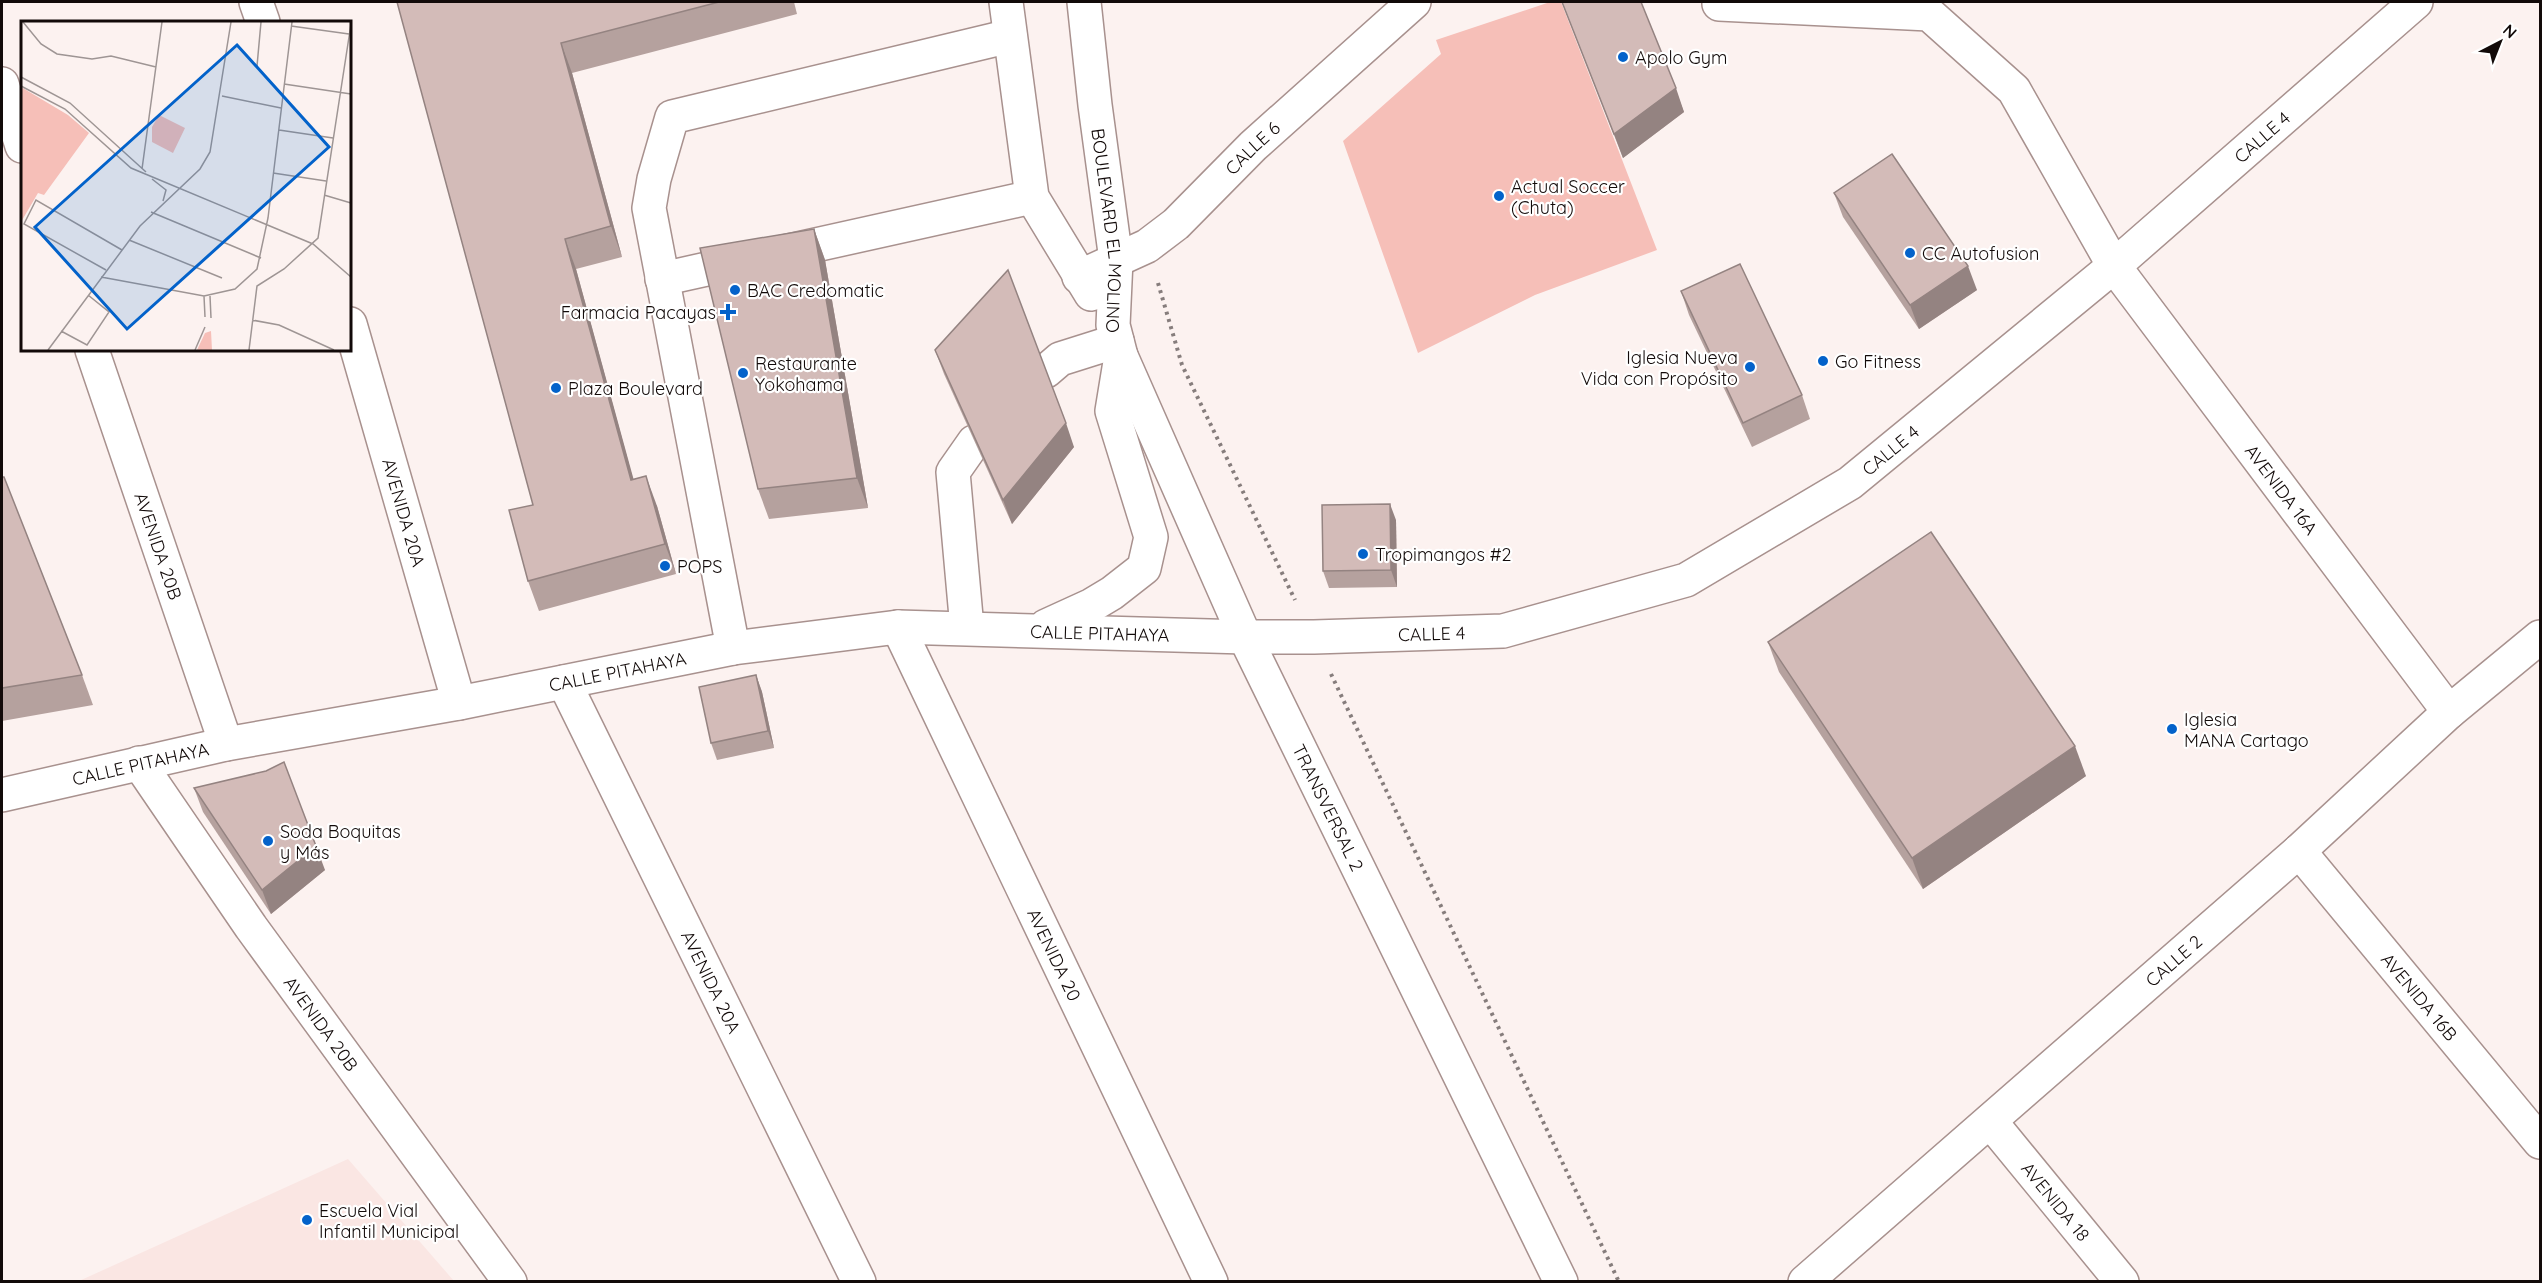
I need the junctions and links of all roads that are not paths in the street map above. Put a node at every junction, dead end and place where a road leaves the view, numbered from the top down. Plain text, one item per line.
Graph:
1 (256, 2) edge
2 (1006, 2) edge
3 (1084, 2) edge
4 (1414, 2) edge
5 (2416, 2) edge
6 (1719, 4) dead end
7 (262, 21) edge
8 (1010, 36) junction
9 (2, 84) edge
10 (21, 143) edge
11 (1032, 197) junction
12 (1116, 260) junction
13 (2114, 266) junction
14 (1079, 277) junction
15 (662, 279) junction
16 (351, 327) edge
17 (1117, 341) junction
18 (92, 351) edge
19 (1046, 371) edge
20 (974, 442) edge
21 (898, 627) junction
22 (967, 628) junction
23 (1039, 629) junction
24 (1245, 637) junction
25 (2541, 637) edge
26 (733, 648) junction
27 (564, 682) junction
28 (459, 703) junction
29 (2449, 712) junction
30 (226, 744) junction
31 (139, 763) junction
32 (2, 795) edge
33 (2299, 851) junction
34 (1990, 1121) junction
35 (2541, 1142) edge
36 (510, 1281) edge
37 (859, 1281) edge
38 (1211, 1281) edge
39 (1561, 1281) edge
40 (1805, 1281) edge
41 (2122, 1281) edge

1 - 7 street
2 - 8 street, BOULEVARD EL MOLINO
3 - 12 street, BOULEVARD EL MOLINO
4 - 12 street, CALLE 6
5 - 13 street, CALLE 4
6 - 13 street, AVENIDA 16A
8 - 11 street, BOULEVARD EL MOLINO
8 - 15 street
9 - 10 street
11 - 14 street, BOULEVARD EL MOLINO
11 - 15 street
12 - 14 street, CALLE 6
12 - 17 street, BOULEVARD EL MOLINO
13 - 24 street, CALLE 4
13 - 29 street, AVENIDA 16A
14 - 17 street, BOULEVARD EL MOLINO
15 - 26 street
16 - 28 street, AVENIDA 20A
17 - 19 street
17 - 23 street
17 - 24 street, TRANSVERSAL 2
18 - 30 street, AVENIDA 20B
20 - 22 street
21 - 22 street, CALLE PITAHAYA
21 - 26 street, CALLE PITAHAYA
21 - 38 street, AVENIDA 20
22 - 23 street, CALLE PITAHAYA
23 - 24 street, CALLE PITAHAYA
24 - 39 street, TRANSVERSAL 2
25 - 29 street, CALLE 2
26 - 27 street, CALLE PITAHAYA
27 - 28 street, CALLE PITAHAYA
27 - 37 street, AVENIDA 20A
28 - 30 street, CALLE PITAHAYA
29 - 33 street, CALLE 2
30 - 31 street, CALLE PITAHAYA
31 - 32 street, CALLE PITAHAYA
31 - 36 street, AVENIDA 20B
33 - 34 street, CALLE 2
33 - 35 street, AVENIDA 16B
34 - 40 street, CALLE 2
34 - 41 street, AVENIDA 18

